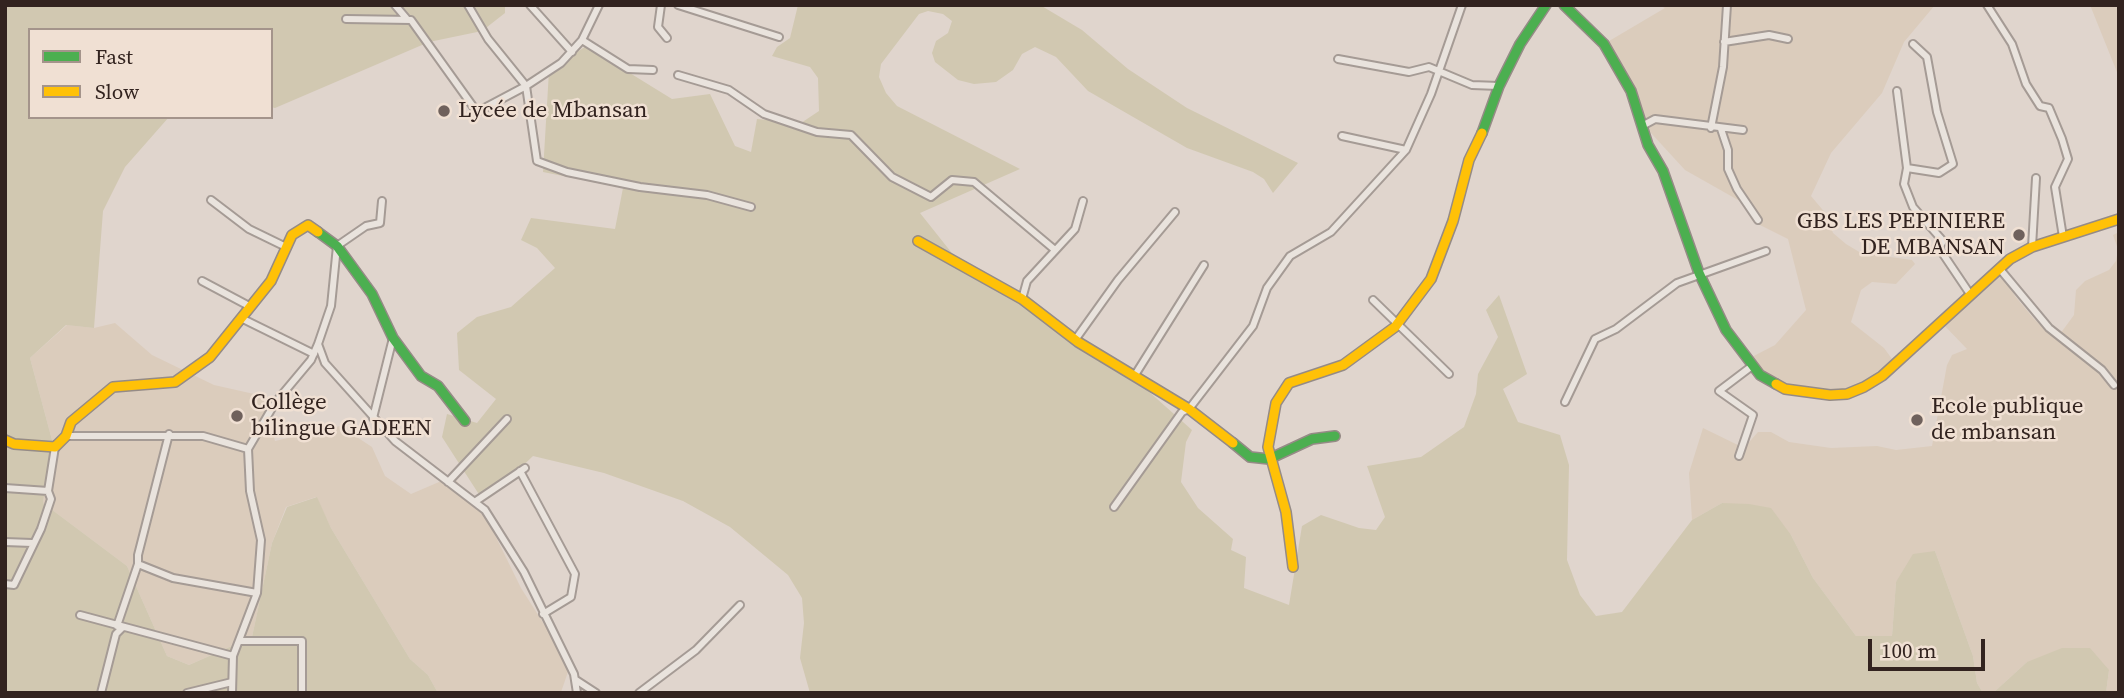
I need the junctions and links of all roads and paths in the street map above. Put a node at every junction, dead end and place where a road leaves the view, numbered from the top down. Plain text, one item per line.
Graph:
1 (395, 5) edge
2 (468, 5) edge
3 (530, 5) edge
4 (599, 5) edge
5 (661, 5) edge
6 (678, 5) edge
7 (1462, 5) edge
8 (1546, 5) edge
9 (1564, 5) edge
10 (1727, 5) edge
11 (1987, 5) edge
12 (406, 18) junction
13 (346, 19) dead end
14 (779, 37) dead end
15 (667, 38) dead end
16 (1788, 39) dead end
17 (582, 40) junction
18 (1724, 42) junction
19 (1913, 44) dead end
20 (572, 52) junction
21 (1338, 59) dead end
22 (653, 70) dead end
23 (1438, 70) junction
24 (678, 75) dead end
25 (526, 86) junction
26 (1499, 86) junction
27 (1897, 91) dead end
28 (1642, 126) junction
29 (1711, 128) junction
30 (1721, 129) junction
31 (1743, 130) dead end
32 (1342, 136) dead end
33 (1406, 150) junction
34 (1907, 168) junction
35 (2036, 178) dead end
36 (211, 200) dead end
37 (382, 201) dead end
38 (1083, 201) dead end
39 (751, 207) dead end
40 (1175, 212) dead end
41 (2119, 219) edge
42 (1758, 220) dead end
43 (2063, 237) junction
44 (918, 241) dead end
45 (337, 246) junction
46 (286, 247) junction
47 (2032, 247) junction
48 (1055, 250) junction
49 (1766, 250) dead end
50 (1204, 265) dead end
51 (1999, 268) junction
52 (1699, 273) junction
53 (202, 281) dead end
54 (1970, 295) junction
55 (1022, 299) junction
56 (1373, 300) dead end
57 (249, 306) junction
58 (241, 318) junction
59 (1399, 322) junction
60 (393, 338) junction
61 (1075, 340) junction
62 (318, 344) junction
63 (313, 354) junction
64 (1752, 366) junction
65 (1135, 374) junction
66 (1449, 374) dead end
67 (2114, 385) dead end
68 (1565, 402) dead end
69 (1189, 409) junction
70 (373, 418) junction
71 (507, 419) dead end
72 (465, 421) dead end
73 (169, 434) junction
74 (65, 436) junction
75 (1335, 436) dead end
76 (5, 440) edge
77 (55, 447) junction
78 (248, 449) junction
79 (1739, 456) dead end
80 (1269, 459) junction
81 (448, 482) junction
82 (5, 488) edge
83 (48, 491) junction
84 (476, 501) junction
85 (1114, 507) dead end
86 (5, 542) edge
87 (32, 543) junction
88 (138, 564) junction
89 (1293, 567) dead end
90 (5, 584) edge
91 (257, 593) junction
92 (740, 605) dead end
93 (543, 614) junction
94 (80, 615) dead end
95 (120, 627) junction
96 (239, 641) junction
97 (233, 656) junction
98 (576, 680) junction
99 (232, 682) junction
100 (101, 693) edge
101 (187, 693) edge
102 (232, 693) edge
103 (302, 693) edge
104 (577, 693) edge
105 (596, 693) edge
106 (639, 693) edge

1 - 12 street
2 - 25 street
3 - 20 street
4 - 17 street
5 - 15 street
6 - 14 street
7 - 23 street
8 - 26 street
9 - 28 street
10 - 18 street
11 - 43 street
12 - 13 street
12 - 25 street
16 - 18 street
17 - 20 street
17 - 22 street
18 - 29 street
19 - 34 street
20 - 25 street
21 - 23 street
23 - 26 street
23 - 33 street
24 - 48 street
25 - 39 street
26 - 59 street
27 - 34 street
28 - 29 street
28 - 52 street
29 - 30 street
30 - 31 street
30 - 42 street
32 - 33 street
33 - 69 street
34 - 54 street
35 - 47 street
36 - 46 street
37 - 45 street
38 - 48 street
40 - 61 street
41 - 43 street
43 - 47 street
44 - 55 street
45 - 46 street
45 - 60 street
45 - 62 street
46 - 57 street
47 - 51 street
48 - 55 street
49 - 52 street
50 - 65 street
51 - 54 street
51 - 67 street
52 - 64 street
52 - 68 street
53 - 57 street
54 - 64 street
55 - 61 street
56 - 59 street
57 - 58 street
58 - 63 street
58 - 74 street
59 - 66 street
59 - 80 street
60 - 70 street
60 - 72 street
61 - 65 street
62 - 63 street
62 - 70 street
63 - 78 street
64 - 79 street
65 - 69 street
69 - 80 street
69 - 85 street
70 - 81 street
71 - 81 street
73 - 74 street
73 - 78 street
73 - 88 street
74 - 77 street
75 - 80 street
76 - 77 street
77 - 83 street
78 - 91 street
80 - 89 street
81 - 84 street
82 - 83 street
83 - 87 street
84 - 93 street
84 - 93 street
86 - 87 street
87 - 90 street
88 - 91 street
88 - 95 street
91 - 96 street
92 - 106 street
93 - 98 street
94 - 95 street
95 - 97 street
95 - 100 street
96 - 97 street
96 - 103 street
97 - 99 street
98 - 104 street
98 - 105 street
99 - 101 street
99 - 102 street

